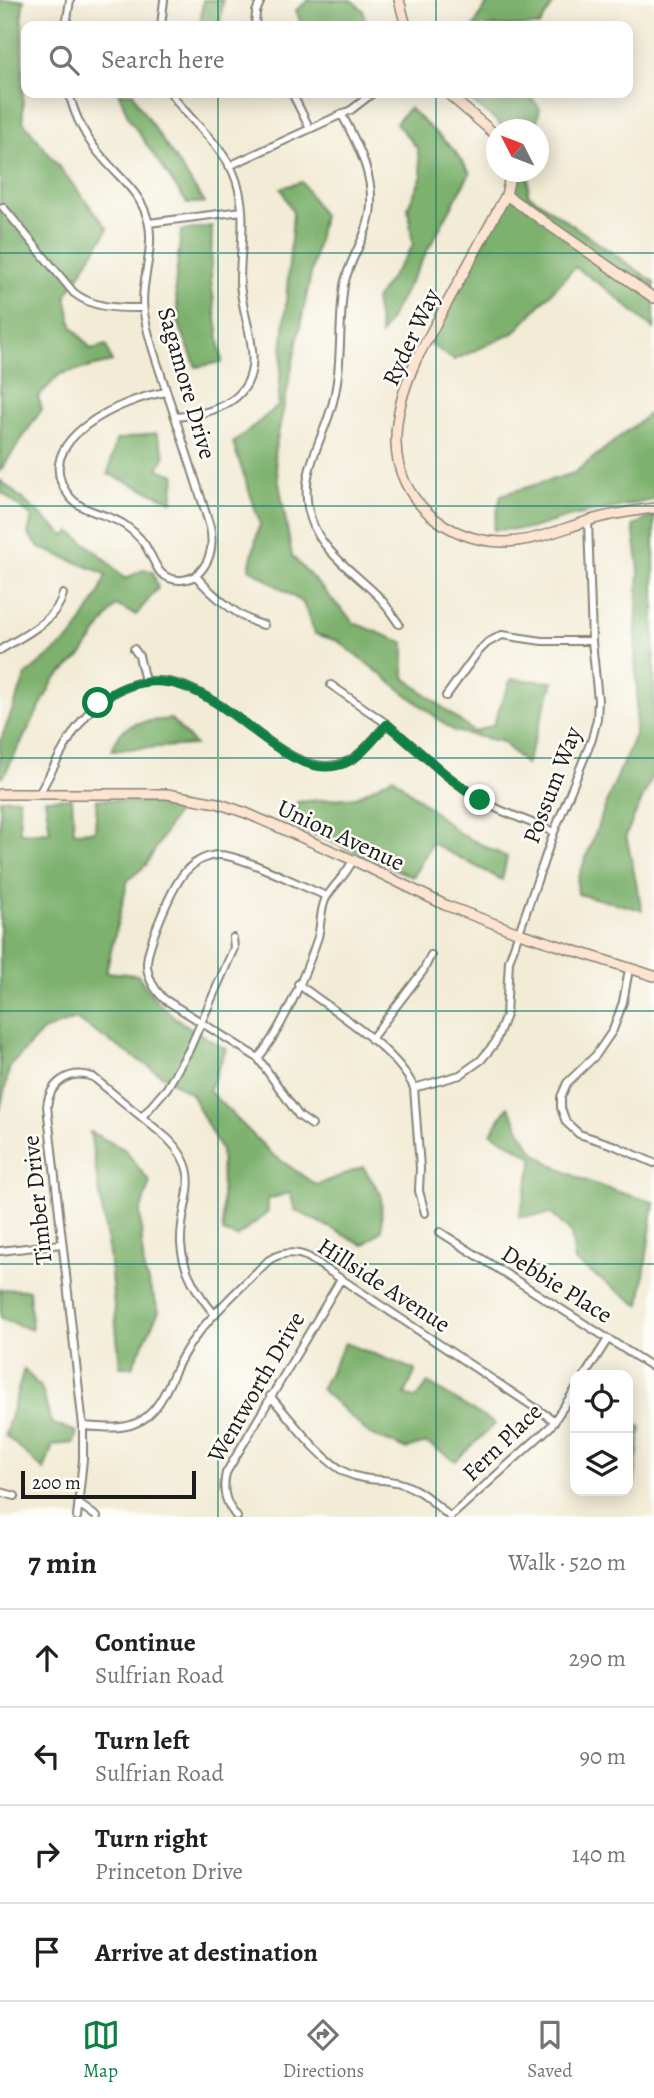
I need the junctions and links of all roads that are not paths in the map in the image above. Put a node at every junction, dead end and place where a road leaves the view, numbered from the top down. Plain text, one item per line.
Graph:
1 (69, 0) edge
2 (164, 0) edge
3 (261, 0) edge
4 (399, 0) edge
5 (67, 21) edge
6 (162, 21) edge
7 (255, 21) edge
8 (405, 21) edge
9 (71, 98) edge
10 (174, 98) edge
11 (294, 98) edge
12 (368, 98) edge
13 (453, 98) edge
14 (342, 115) junction
15 (486, 126) edge
16 (310, 129) junction
17 (229, 166) junction
18 (509, 182) edge
19 (506, 195) junction
20 (3, 207) dead end
21 (242, 211) junction
22 (149, 223) junction
23 (654, 298) edge
24 (143, 307) junction
25 (167, 392) junction
26 (175, 417) junction
27 (654, 508) edge
28 (588, 521) junction
29 (196, 576) junction
30 (62, 594) dead end
31 (399, 624) dead end
32 (264, 625) dead end
33 (592, 640) junction
34 (134, 649) dead end
35 (0, 650) edge
36 (145, 681) junction
37 (331, 685) dead end
38 (446, 696) dead end
39 (387, 724) junction
40 (0, 794) edge
41 (39, 794) junction
42 (554, 832) junction
43 (353, 860) junction
44 (327, 896) junction
45 (519, 933) junction
46 (233, 938) dead end
47 (431, 955) dead end
48 (629, 969) junction
49 (654, 976) edge
50 (298, 984) junction
51 (199, 1022) junction
52 (371, 1039) junction
53 (258, 1058) junction
54 (414, 1088) junction
55 (142, 1117) junction
56 (312, 1125) dead end
57 (654, 1163) edge
58 (425, 1213) dead end
59 (440, 1232) dead end
60 (61, 1244) junction
61 (0, 1251) edge
62 (341, 1279) junction
63 (215, 1315) junction
64 (608, 1339) junction
65 (654, 1368) edge
66 (588, 1370) edge
67 (270, 1396) junction
68 (570, 1398) edge
69 (555, 1421) junction
70 (83, 1426) junction
71 (0, 1492) edge
72 (15, 1496) dead end
73 (79, 1504) junction
74 (77, 1517) edge
75 (97, 1517) edge
76 (237, 1517) edge
77 (450, 1517) edge

1 - 5 street
2 - 6 street
3 - 7 street
4 - 8 street
9 - 22 street, Sagamore Drive
10 - 17 street
11 - 16 street
12 - 14 street
13 - 15 street
14 - 16 street
14 - 31 street
16 - 17 street
17 - 21 street
18 - 19 street, Ryder Way
19 - 23 street
19 - 28 street, Ryder Way
20 - 24 street
21 - 22 street
21 - 26 street
22 - 24 street, Sagamore Drive
24 - 25 street, Sagamore Drive
25 - 26 street, Sagamore Drive
25 - 29 street
26 - 29 street, Sagamore Drive
27 - 28 street, Ryder Way
28 - 33 street, Possum Way
29 - 32 street
30 - 35 street
33 - 38 street
33 - 42 street, Possum Way
34 - 36 street
36 - 39 street
36 - 41 street
37 - 39 street
39 - 42 street
40 - 41 street, Union Avenue
41 - 43 street, Union Avenue
42 - 45 street, Possum Way
43 - 44 street
43 - 45 street, Union Avenue
44 - 50 street
44 - 51 street
45 - 48 street, Union Avenue
45 - 54 street, Possum Way
46 - 51 street
47 - 52 street
48 - 49 street, Union Avenue
48 - 57 street
50 - 52 street
50 - 53 street
51 - 53 street
51 - 55 street
52 - 54 street
53 - 56 street
54 - 58 street
55 - 60 street, Timber Drive
55 - 63 street, Timber Drive
59 - 64 street, Debbie Place
60 - 61 street
60 - 70 street, Timber Drive
62 - 63 street, Hillside Avenue
62 - 67 street, Wentworth Drive
62 - 69 street, Hillside Avenue
63 - 70 street, Hillside Avenue
64 - 65 street, Debbie Place
64 - 66 street
67 - 76 street, Wentworth Drive
67 - 77 street
68 - 69 street, Fern Place
69 - 77 street, Fern Place
70 - 73 street, Timber Drive
71 - 72 street
73 - 74 street, Timber Drive
73 - 75 street

